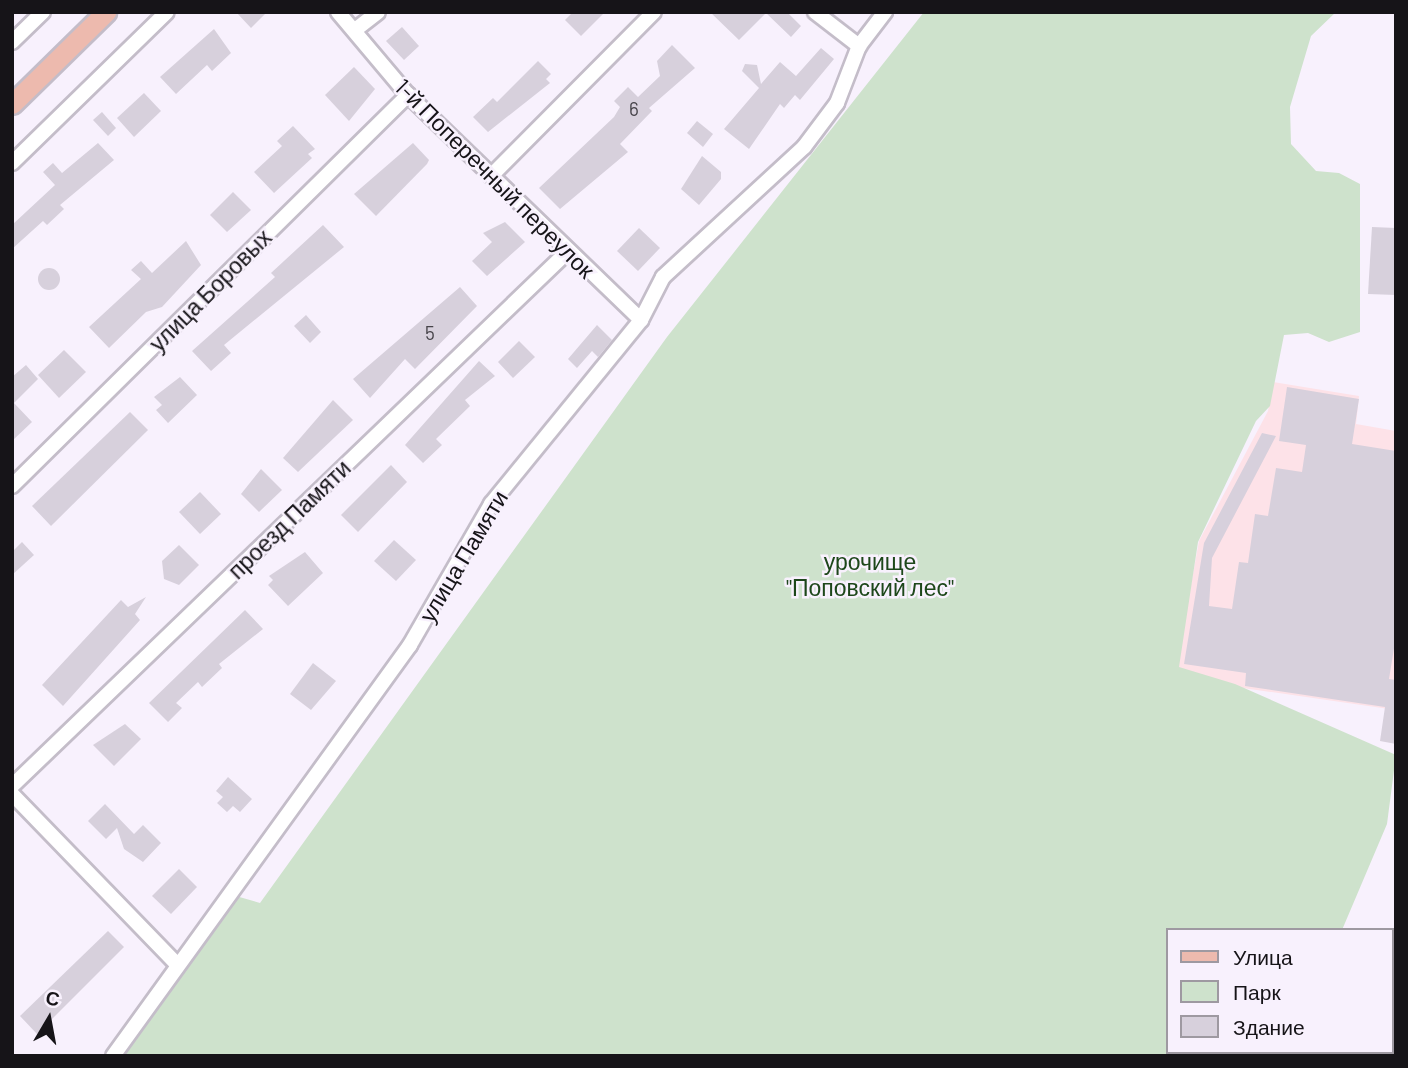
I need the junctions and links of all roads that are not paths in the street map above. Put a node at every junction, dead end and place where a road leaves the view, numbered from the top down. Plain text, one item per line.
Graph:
1 (43, 12) edge
2 (106, 12) edge
3 (167, 12) edge
4 (338, 12) edge
5 (378, 12) edge
6 (654, 12) edge
7 (815, 12) edge
8 (885, 12) edge
9 (355, 30) junction
10 (12, 42) edge
11 (859, 46) junction
12 (408, 95) junction
13 (12, 104) edge
14 (12, 163) edge
15 (491, 176) junction
16 (566, 253) junction
17 (641, 320) junction
18 (12, 486) edge
19 (12, 786) edge
20 (12, 794) edge
21 (176, 963) junction
22 (113, 1056) edge

1 - 10 street
2 - 13 main road
3 - 14 street
4 - 9 street, 1-й Поперечный переулок
5 - 9 street
6 - 15 street
7 - 11 street
8 - 11 street, улица Памяти
9 - 12 street, 1-й Поперечный переулок
11 - 17 street, улица Памяти
12 - 15 street, 1-й Поперечный переулок
12 - 18 street, улица Боровых
15 - 16 street, 1-й Поперечный переулок
16 - 17 street, 1-й Поперечный переулок
16 - 19 street, проезд Памяти
17 - 21 street, улица Памяти
20 - 21 street
21 - 22 street, улица Памяти

